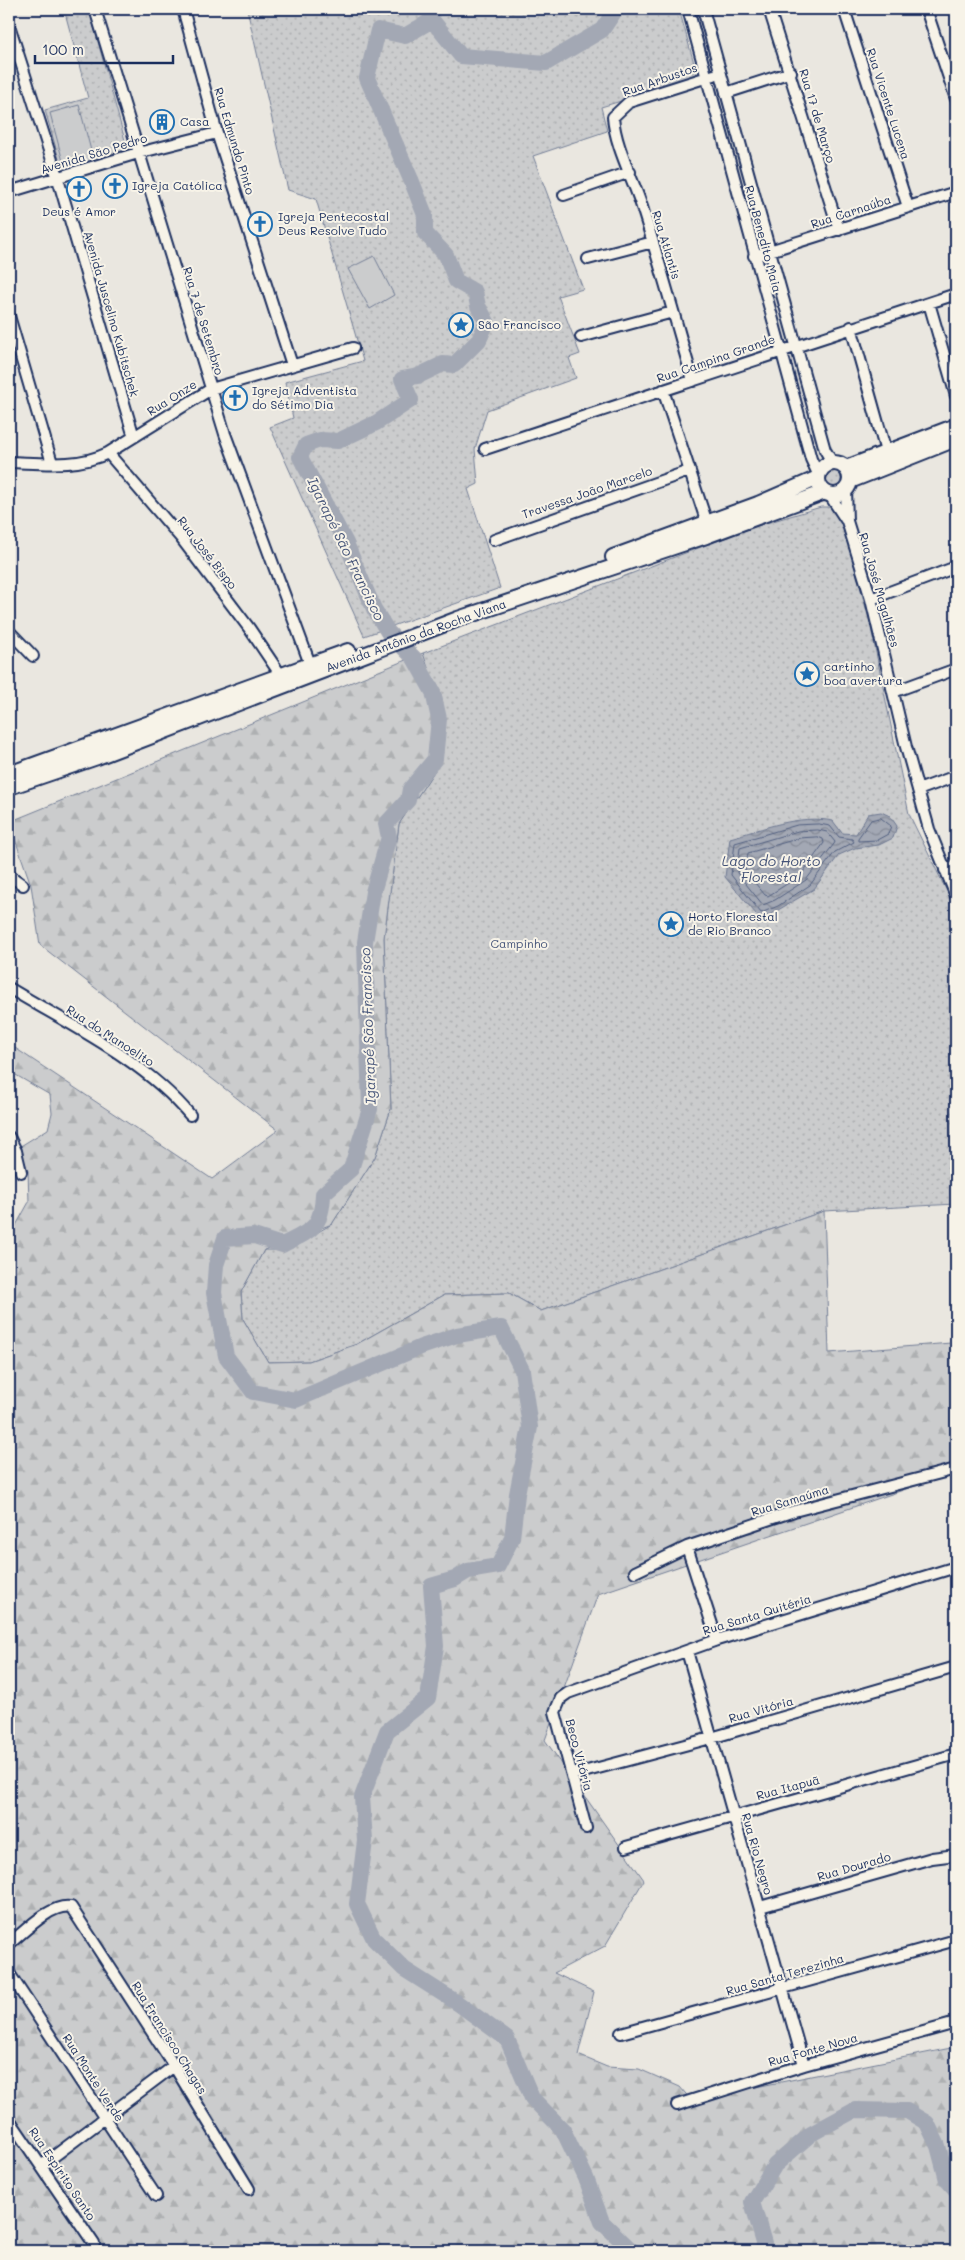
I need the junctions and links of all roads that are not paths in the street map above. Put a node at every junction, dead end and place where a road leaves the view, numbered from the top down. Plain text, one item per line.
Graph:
1 (95, 9) edge
2 (183, 9) edge
3 (688, 9) edge
4 (703, 9) edge
5 (769, 9) edge
6 (844, 9) edge
7 (926, 9) edge
8 (9, 25) edge
9 (791, 72) junction
10 (720, 73) junction
11 (708, 77) junction
12 (954, 82) edge
13 (726, 93) junction
14 (956, 99) edge
15 (613, 117) joint
16 (217, 133) junction
17 (138, 153) junction
18 (630, 172) junction
19 (58, 179) junction
20 (9, 192) edge
21 (956, 192) edge
22 (564, 195) dead end
23 (908, 207) junction
24 (839, 230) junction
25 (653, 242) junction
26 (769, 251) junction
27 (754, 256) junction
28 (588, 259) dead end
29 (956, 294) edge
30 (929, 303) junction
31 (673, 312) junction
32 (9, 316) edge
33 (851, 328) junction
34 (581, 337) dead end
35 (796, 346) junction
36 (353, 348) dead end
37 (780, 351) junction
38 (292, 366) junction
39 (693, 382) junction
40 (211, 389) junction
41 (663, 390) junction
42 (956, 396) edge
43 (956, 426) edge
44 (134, 437) junction
45 (956, 439) edge
46 (484, 449) dead end
47 (886, 452) junction
48 (108, 453) junction
49 (9, 462) edge
50 (832, 462) junction
51 (52, 463) junction
52 (689, 471) junction
53 (818, 476) junction
54 (847, 479) junction
55 (827, 493) junction
56 (847, 521) junction
57 (707, 523) junction
58 (494, 540) dead end
59 (956, 568) edge
60 (871, 599) junction
61 (457, 616) junction
62 (9, 631) edge
63 (387, 641) junction
64 (33, 656) dead end
65 (310, 664) junction
66 (956, 669) edge
67 (280, 674) junction
68 (893, 692) junction
69 (9, 774) edge
70 (956, 776) edge
71 (9, 787) edge
72 (918, 790) junction
73 (956, 866) edge
74 (945, 870) junction
75 (9, 875) edge
76 (23, 886) dead end
77 (956, 896) edge
78 (9, 988) edge
79 (190, 1115) dead end
80 (9, 1137) edge
81 (21, 1172) dead end
82 (956, 1469) edge
83 (687, 1547) junction
84 (956, 1567) edge
85 (635, 1572) dead end
86 (717, 1640) junction
87 (687, 1651) junction
88 (956, 1667) edge
89 (568, 1693) joint
90 (711, 1738) junction
91 (956, 1754) edge
92 (572, 1775) junction
93 (733, 1816) junction
94 (586, 1828) dead end
95 (626, 1847) dead end
96 (956, 1855) edge
97 (760, 1907) junction
98 (956, 1940) edge
99 (9, 1944) edge
100 (9, 1973) edge
101 (782, 1988) junction
102 (956, 2023) edge
103 (620, 2034) dead end
104 (804, 2065) junction
105 (174, 2066) junction
106 (677, 2105) dead end
107 (9, 2119) edge
108 (105, 2119) junction
109 (41, 2166) junction
110 (249, 2189) dead end
111 (156, 2196) dead end
112 (94, 2244) dead end

1 - 17 street, Rua 7 de Setembro
2 - 16 street, Rua Edmundo Pinto
3 - 11 street, Rua Benedito Maia
4 - 10 street, Rua Benedito Maia
5 - 9 street, Rua 17 de Março
6 - 23 street, Rua Vicente Lucena
7 - 12 street
8 - 19 street, Avenida Juscelino Kubitschek
9 - 13 street
9 - 24 street, Rua 17 de Março
10 - 11 street, Rua Arbustos
10 - 13 street, Rua Benedito Maia
11 - 15 street, Rua Arbustos
11 - 27 street, Rua Benedito Maia
12 - 14 street
13 - 26 street, Rua Benedito Maia
15 - 18 street, Rua Atlantis
16 - 17 street, Avenida São Pedro
16 - 38 street, Rua Edmundo Pinto
17 - 19 street, Avenida São Pedro
17 - 40 street, Rua 7 de Setembro
18 - 22 street
18 - 25 street, Rua Atlantis
19 - 20 street, Avenida São Pedro
19 - 44 street, Avenida Juscelino Kubitschek
21 - 23 street, Rua Carnaúba
23 - 24 street, Rua Carnaúba
24 - 26 street, Rua Carnaúba
25 - 28 street
25 - 31 street, Rua Atlantis
26 - 27 street, Rua Carnaúba
26 - 35 street, Rua Benedito Maia
27 - 37 street, Rua Benedito Maia
29 - 30 street, Rua Campina Grande
30 - 33 street, Rua Campina Grande
30 - 42 street
31 - 34 street
31 - 39 street, Rua Atlantis
32 - 51 street
33 - 35 street, Rua Campina Grande
33 - 47 street
35 - 37 street, Rua Campina Grande
35 - 50 street, Rua Benedito Maia
36 - 38 street, Rua Onze
37 - 39 street, Rua Campina Grande
37 - 53 street, Rua Benedito Maia
38 - 40 street, Rua Onze
39 - 41 street, Rua Campina Grande
40 - 44 street, Rua Onze
40 - 65 street, Rua 7 de Setembro
41 - 46 street, Rua Campina Grande
41 - 52 street
43 - 47 main road
44 - 48 street, Rua Onze
45 - 54 main road
47 - 54 main road
48 - 51 street, Rua Onze
48 - 67 street, Rua José Bispo
49 - 51 street, Rua Onze
50 - 53 main road
50 - 54 main road
52 - 57 street
52 - 58 street, Travessa João Marcelo
53 - 55 main road
53 - 57 main road, Avenida Antônio da Rocha Viana
54 - 55 main road
54 - 56 street, Rua José Magalhães
55 - 56 street, Rua José Magalhães
55 - 61 main road, Avenida Antônio da Rocha Viana
56 - 60 street, Rua José Magalhães
57 - 61 main road, Avenida Antônio da Rocha Viana
59 - 60 street
60 - 68 street, Rua José Magalhães
61 - 63 main road, Avenida Antônio da Rocha Viana
62 - 64 street
63 - 65 main road, Avenida Antônio da Rocha Viana
63 - 71 main road, Avenida Antônio da Rocha Viana
65 - 67 main road, Avenida Antônio da Rocha Viana
66 - 68 street
67 - 69 main road, Avenida Antônio da Rocha Viana
68 - 72 street, Rua José Magalhães
70 - 72 street
72 - 74 street, Rua José Magalhães
73 - 74 street
74 - 77 street, Rua José Magalhães
75 - 76 street
78 - 79 street, Rua do Manoelito
80 - 81 street
82 - 83 street, Rua Samaúma
83 - 85 street, Rua Samaúma
83 - 86 street
84 - 86 street, Rua Santa Quitéria
86 - 87 street, Rua Santa Quitéria
87 - 89 street, Rua Santa Quitéria
87 - 90 street, Rua Rio Negro
88 - 90 street, Rua Vitória
89 - 92 street, Beco Vitória
90 - 92 street, Rua Vitória
90 - 93 street, Rua Rio Negro
91 - 93 street, Rua Itapuã
92 - 94 street, Beco Vitória
93 - 95 street, Rua Itapuã
93 - 97 street, Rua Rio Negro
96 - 97 street, Rua Dourado
97 - 101 street, Rua Rio Negro
98 - 101 street, Rua Santa Terezinha
99 - 105 street, Rua Francisco Chagas
100 - 108 street, Rua Monte Verde
101 - 103 street, Rua Santa Terezinha
101 - 104 street, Rua Rio Negro
102 - 104 street, Rua Fonte Nova
104 - 106 street, Rua Fonte Nova
105 - 108 street
105 - 110 street, Rua Francisco Chagas
107 - 109 street, Rua Espírito Santo
108 - 109 street
108 - 111 street, Rua Monte Verde
109 - 112 street, Rua Espírito Santo

